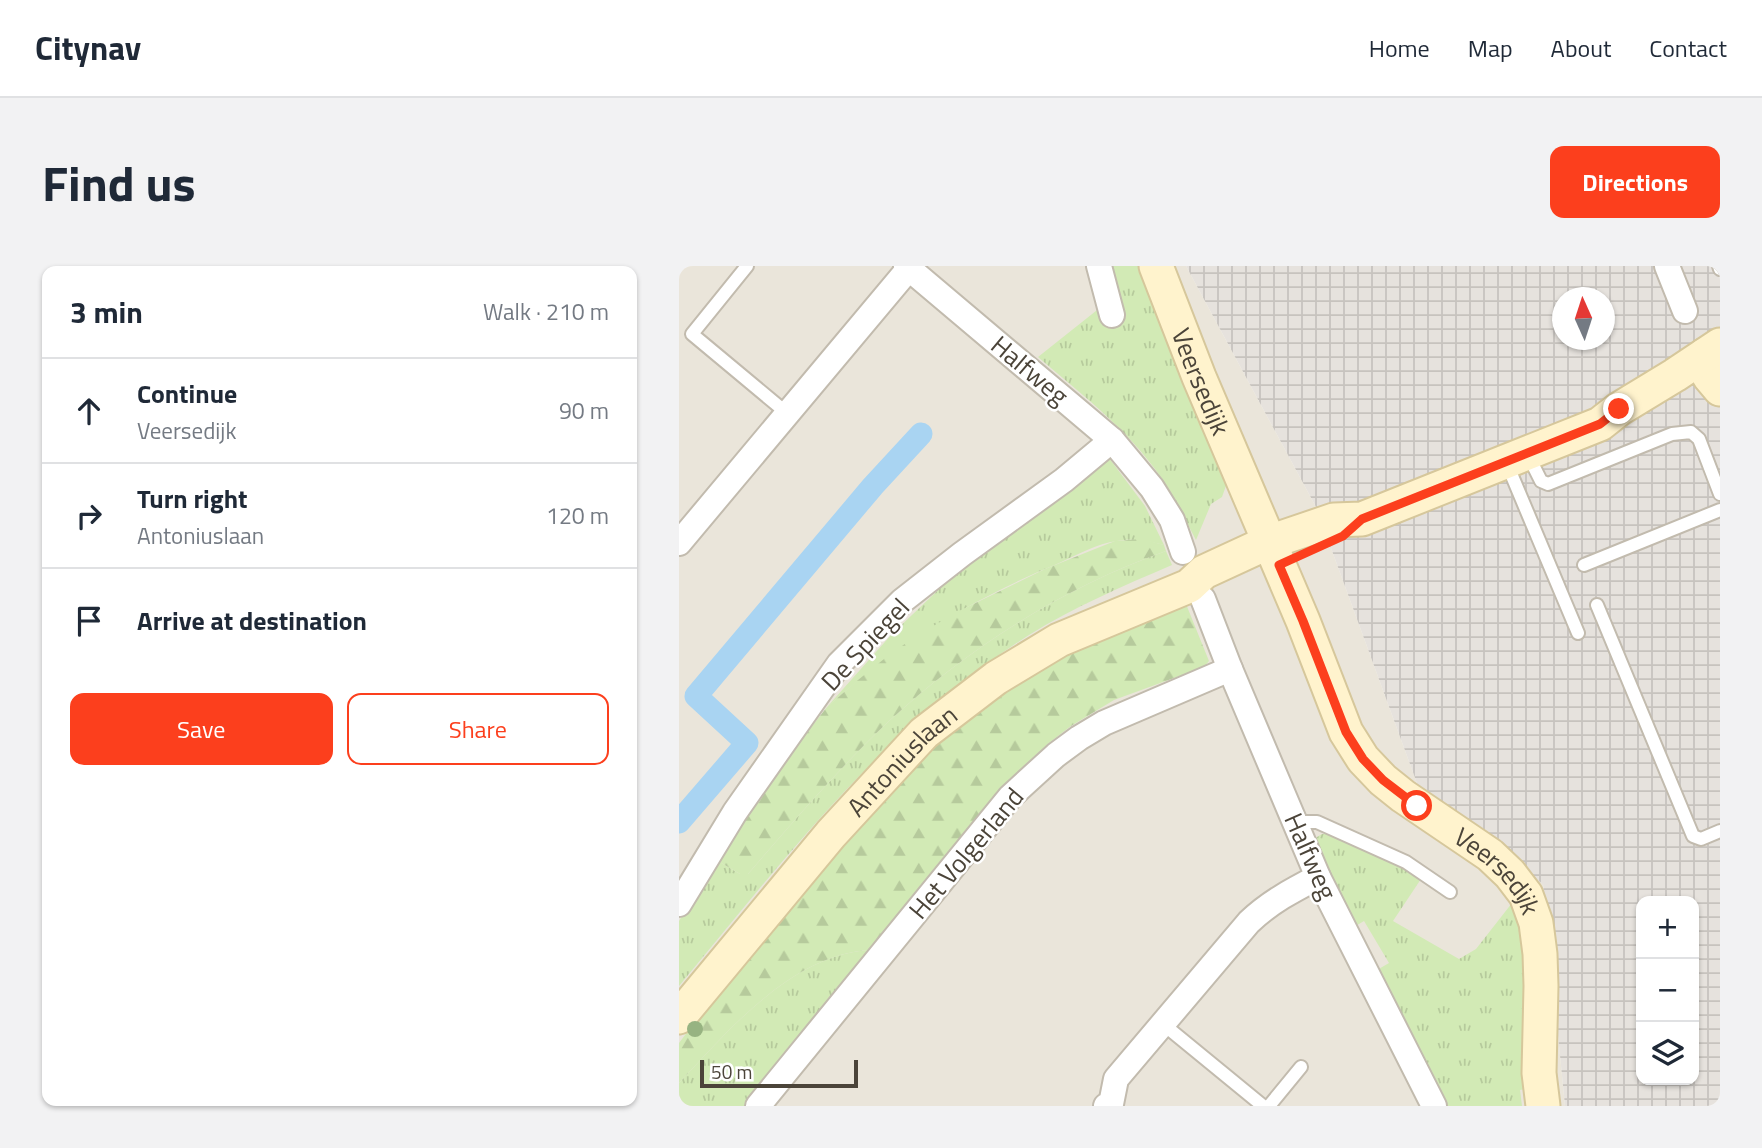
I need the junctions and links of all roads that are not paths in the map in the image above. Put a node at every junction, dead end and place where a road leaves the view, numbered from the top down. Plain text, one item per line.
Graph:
1 (747, 266) edge
2 (1099, 266) edge
3 (1156, 266) edge
4 (1667, 266) edge
5 (909, 267) edge
6 (1685, 311) dead end
7 (1112, 315) dead end
8 (1716, 366) edge
9 (788, 414) junction
10 (1112, 440) junction
11 (1516, 456) junction
12 (1720, 494) edge
13 (1720, 509) edge
14 (679, 542) edge
15 (1183, 552) dead end
16 (1274, 553) junction
17 (1584, 565) dead end
18 (1196, 593) junction
19 (1597, 605) dead end
20 (1578, 633) dead end
21 (1230, 669) junction
22 (1295, 822) junction
23 (1720, 831) edge
24 (1318, 877) junction
25 (1450, 892) dead end
26 (679, 904) edge
27 (679, 1017) edge
28 (1163, 1024) junction
29 (1301, 1067) dead end
30 (1110, 1105) edge
31 (758, 1106) edge
32 (1263, 1106) edge
33 (1269, 1106) edge
34 (1434, 1106) edge
35 (1543, 1106) edge

1 - 9 lane
2 - 7 street
3 - 16 main road, Veersedijk
4 - 6 street
5 - 9 street
5 - 10 street, Halfweg
8 - 11 main road, Antoniuslaan
9 - 14 street
10 - 15 street, Halfweg
10 - 26 street, De Spiegel
11 - 12 lane
11 - 16 main road, Antoniuslaan
11 - 20 lane
13 - 17 lane
16 - 18 main road, Antoniuslaan
16 - 35 main road, Veersedijk
18 - 21 street, Halfweg
18 - 27 main road, Antoniuslaan
19 - 23 lane
21 - 22 street, Halfweg
21 - 31 street, Het Volgerland
22 - 24 street, Halfweg
22 - 25 lane
24 - 28 street
24 - 34 street, Halfweg
28 - 30 street
28 - 32 lane
29 - 33 lane

